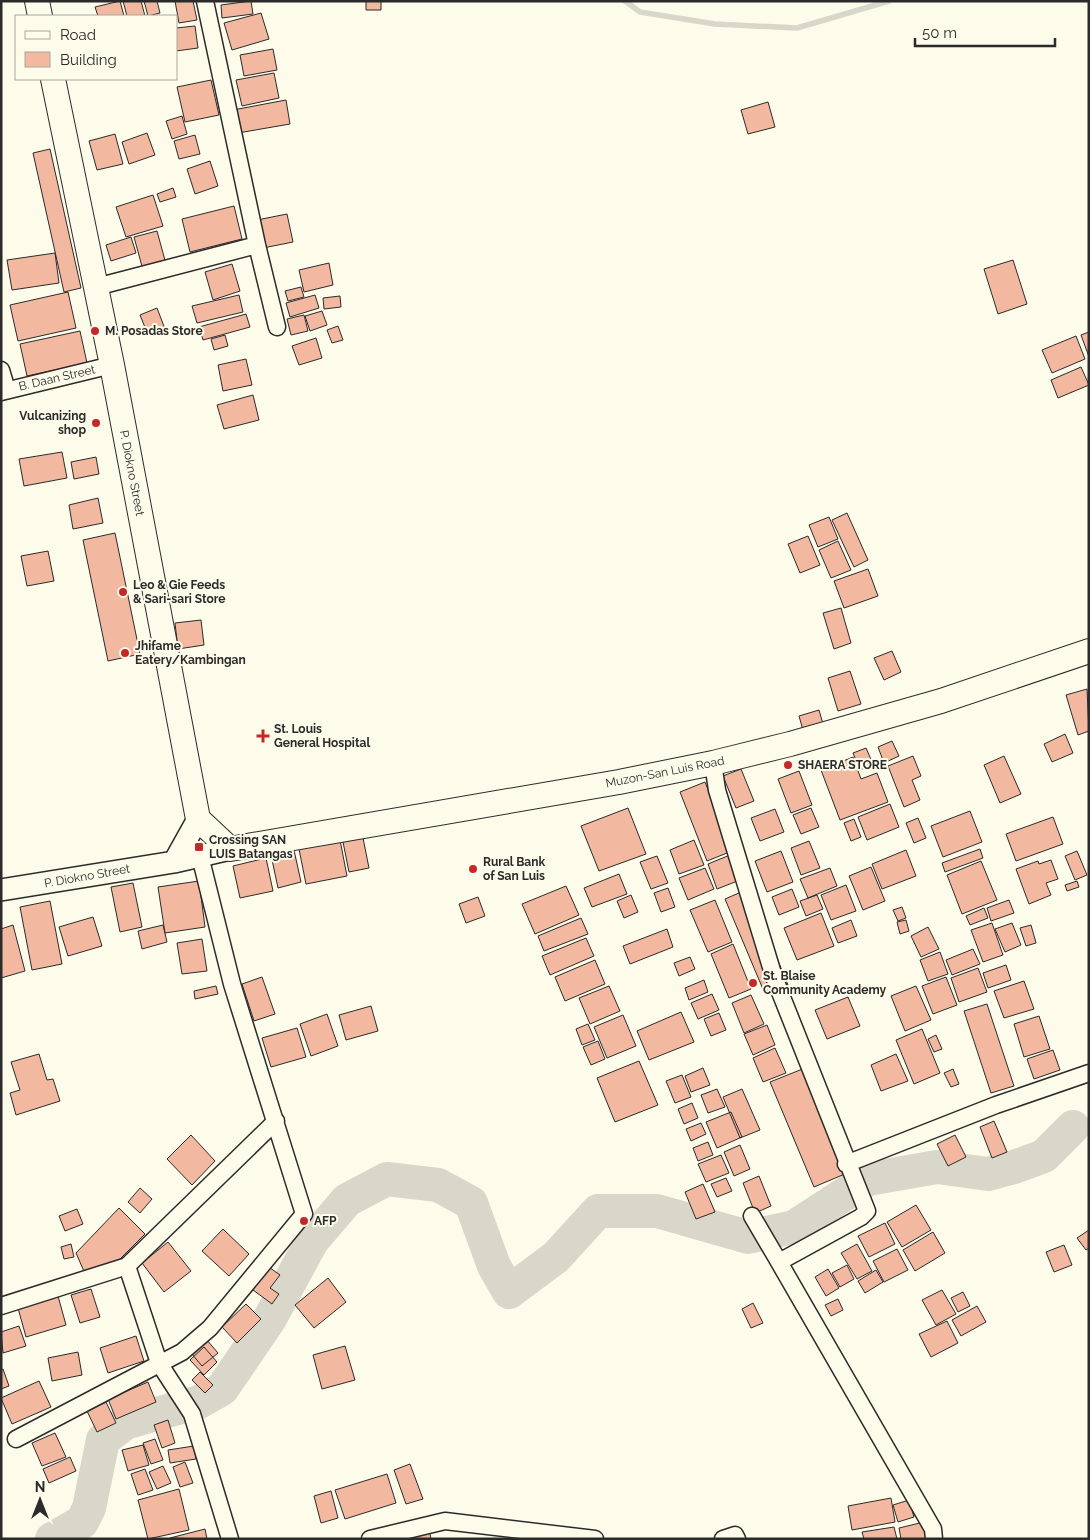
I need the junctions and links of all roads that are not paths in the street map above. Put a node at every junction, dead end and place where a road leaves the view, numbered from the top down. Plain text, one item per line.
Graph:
1 (37, 1) edge
2 (206, 1) edge
3 (40, 15) edge
4 (53, 80) edge
5 (257, 245) junction
6 (96, 287) junction
7 (277, 327) dead end
8 (112, 365) junction
9 (1, 370) edge
10 (4, 391) edge
11 (1089, 651) edge
12 (713, 763) junction
13 (198, 819) junction
14 (230, 849) junction
15 (200, 856) junction
16 (174, 862) junction
17 (1, 890) edge
18 (1089, 1073) edge
19 (276, 1121) junction
20 (850, 1171) junction
21 (752, 1216) dead end
22 (779, 1262) junction
23 (127, 1266) junction
24 (1, 1306) edge
25 (159, 1363) junction
26 (16, 1439) dead end
27 (230, 1539) edge
28 (370, 1539) edge
29 (595, 1539) edge
30 (723, 1539) edge
31 (737, 1539) edge
32 (934, 1539) edge

1 - 3 main road
2 - 5 street
4 - 6 main road, P. Diokno Street
5 - 6 street
5 - 7 street
6 - 8 main road, P. Diokno Street
8 - 10 street, B. Daan Street
8 - 13 main road, P. Diokno Street
9 - 10 street
11 - 12 main road, Muzon-San Luis Road
12 - 14 main road, Muzon-San Luis Road
12 - 20 street
13 - 14 main road
13 - 16 street
14 - 15 street, P. Diokno Street
15 - 16 street, P. Diokno Street
15 - 19 street
16 - 17 street, P. Diokno Street
18 - 20 street
19 - 23 street
19 - 25 street
20 - 22 street
21 - 22 street
22 - 32 street
23 - 24 street
23 - 25 street
25 - 26 street
25 - 27 street
28 - 29 street
30 - 31 street

